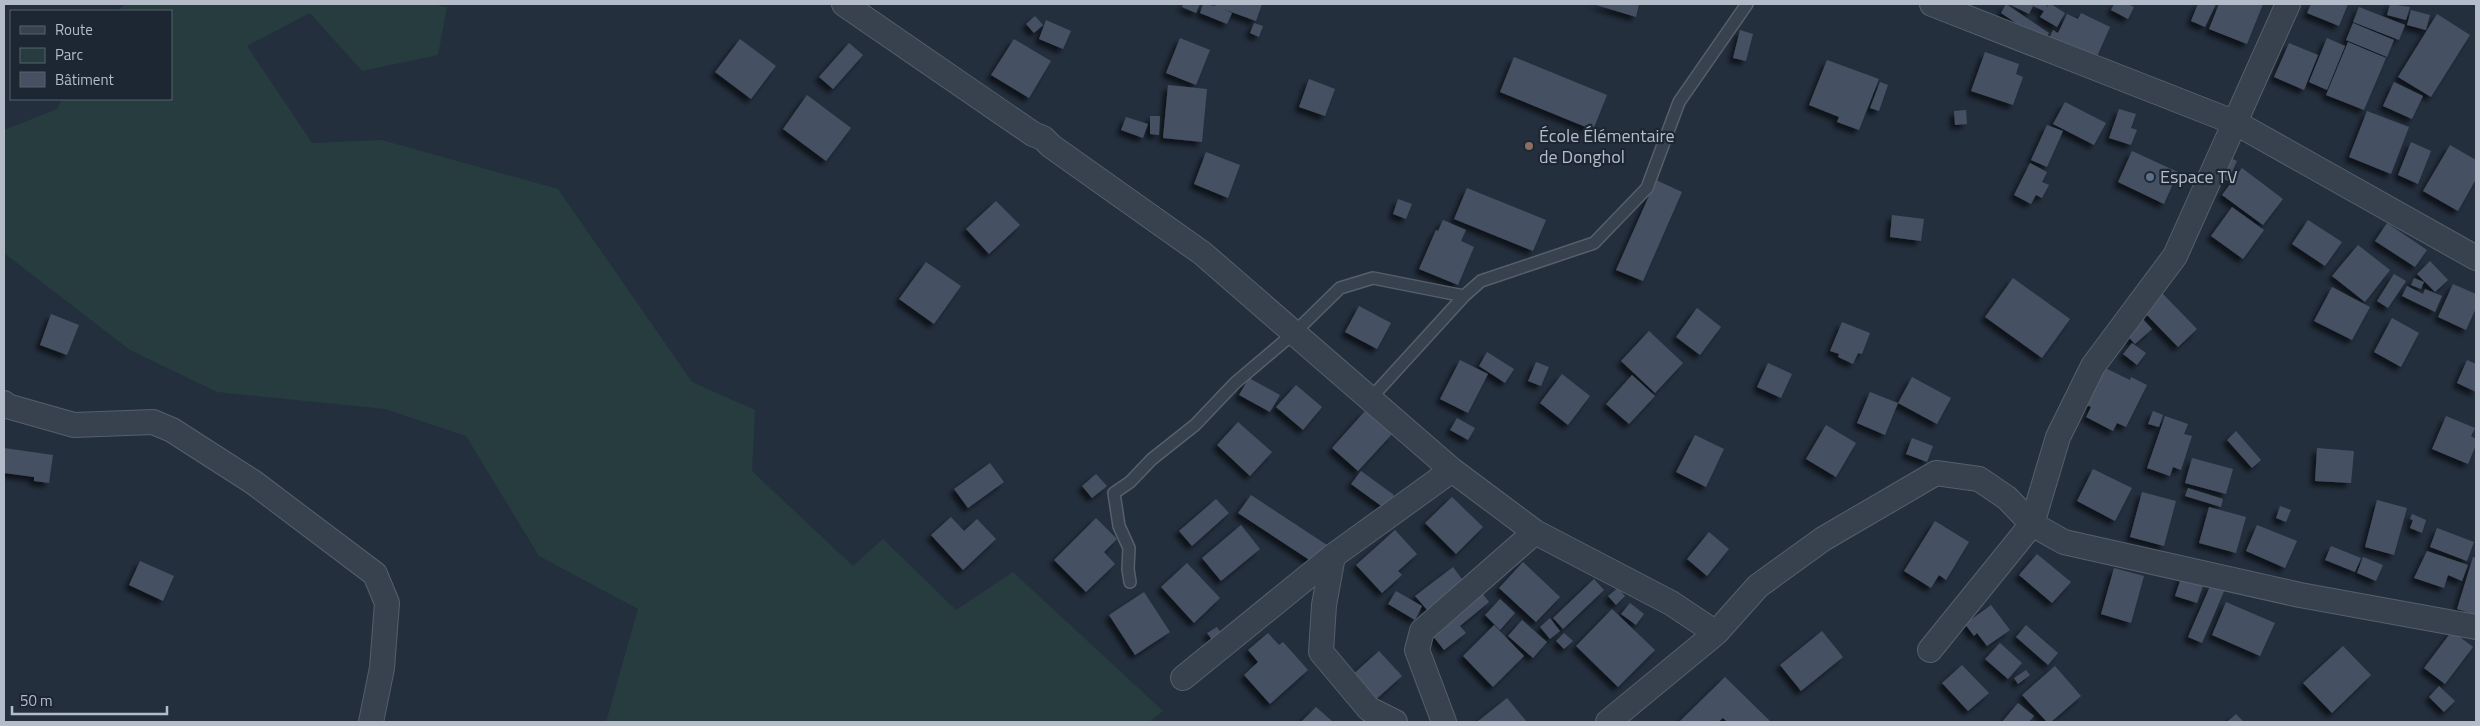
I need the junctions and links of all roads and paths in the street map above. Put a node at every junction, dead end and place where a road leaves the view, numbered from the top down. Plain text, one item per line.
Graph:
1 (844, 4) edge
2 (1748, 4) edge
3 (1932, 4) edge
4 (2288, 4) edge
5 (2236, 123) junction
6 (2476, 258) edge
7 (1464, 296) junction
8 (1294, 333) junction
9 (1370, 399) junction
10 (4, 403) edge
11 (1452, 470) junction
12 (2032, 524) junction
13 (1535, 532) junction
14 (1333, 556) junction
15 (1130, 582) dead end
16 (2476, 627) edge
17 (1716, 633) junction
18 (1930, 650) dead end
19 (1183, 678) dead end
20 (371, 722) edge
21 (1395, 722) edge
22 (1444, 722) edge
23 (1608, 722) edge

1 - 8 street
2 - 7 lane
3 - 5 street
4 - 5 street
5 - 6 street
5 - 12 street
7 - 8 lane
7 - 9 lane
8 - 9 street
8 - 15 lane
9 - 11 street
10 - 20 street
11 - 13 street
11 - 14 street
12 - 16 street
12 - 17 street
12 - 18 street
13 - 17 street
13 - 22 street
14 - 19 street
14 - 21 street
17 - 23 street

